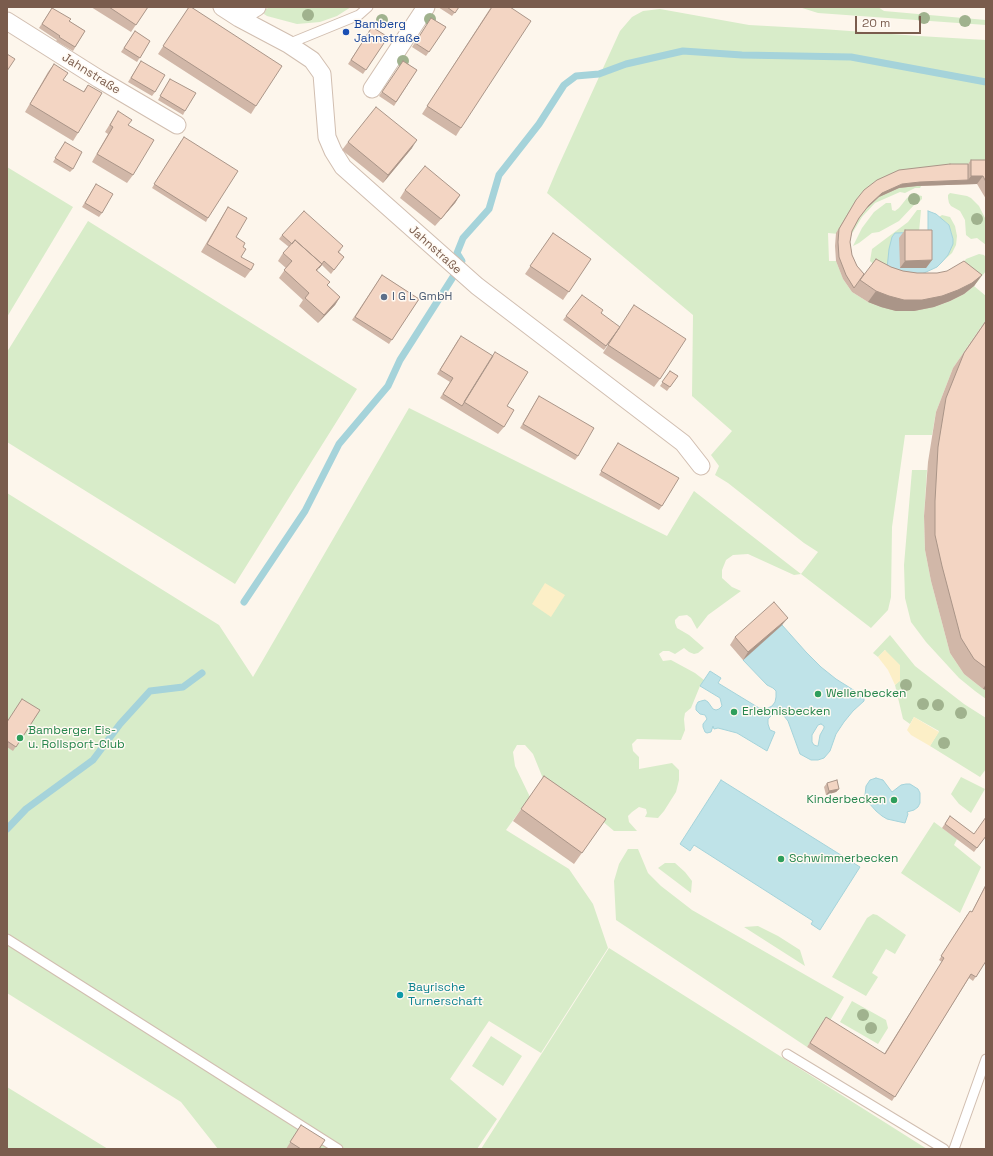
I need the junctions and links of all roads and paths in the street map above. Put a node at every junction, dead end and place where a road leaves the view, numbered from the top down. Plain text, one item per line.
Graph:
1 (222, 7) edge
2 (257, 7) edge
3 (368, 7) edge
4 (426, 7) edge
5 (239, 18) junction
6 (7, 21) edge
7 (288, 44) junction
8 (372, 89) dead end
9 (177, 125) dead end
10 (701, 466) dead end
11 (7, 939) edge
12 (787, 1054) dead end
13 (986, 1059) edge
14 (338, 1149) edge
15 (944, 1149) edge
16 (954, 1149) edge

1 - 5 street, Jahnstraße
2 - 5 street
3 - 7 lane
4 - 8 street
5 - 7 street, Jahnstraße
6 - 9 street, Jahnstraße
7 - 10 street, Jahnstraße
11 - 14 lane
12 - 15 lane
13 - 16 lane

